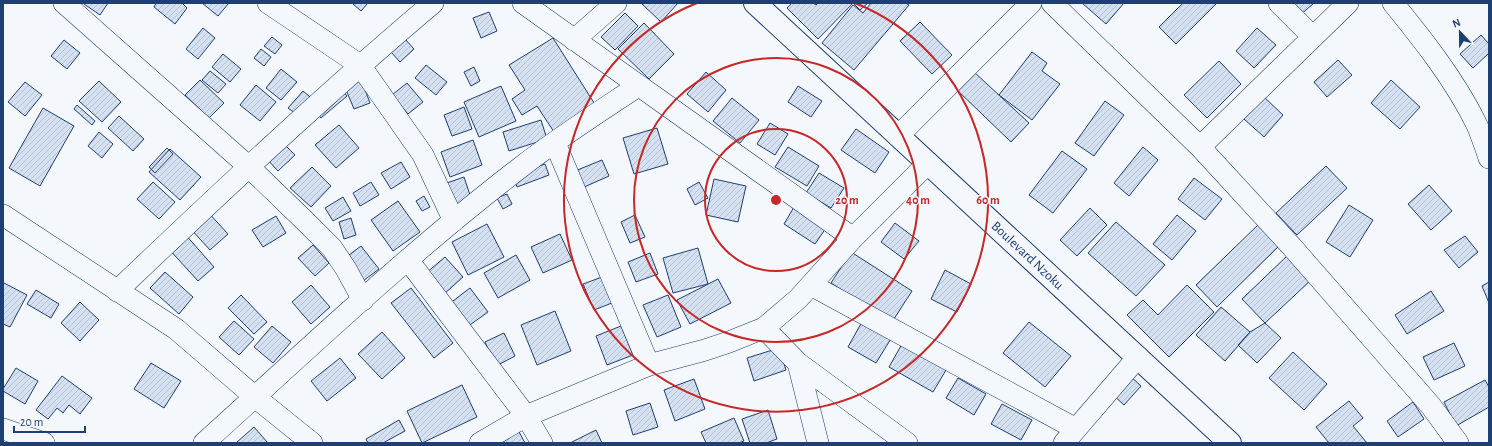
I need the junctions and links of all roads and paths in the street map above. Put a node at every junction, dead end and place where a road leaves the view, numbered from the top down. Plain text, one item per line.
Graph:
1 (64, 3) edge
2 (268, 3) edge
3 (433, 3) edge
4 (523, 3) edge
5 (616, 3) edge
6 (755, 3) edge
7 (1031, 3) edge
8 (1052, 3) edge
9 (1279, 3) edge
10 (1348, 3) edge
11 (1392, 3) edge
12 (1313, 38) junction
13 (574, 40) junction
14 (360, 65) junction
15 (638, 86) junction
16 (898, 136) junction
17 (555, 142) junction
18 (1200, 147) junction
19 (1489, 158) edge
20 (928, 163) junction
21 (248, 166) junction
22 (3, 215) edge
23 (454, 221) junction
24 (852, 238) junction
25 (408, 260) junction
26 (811, 285) junction
27 (117, 291) junction
28 (364, 300) junction
29 (764, 328) junction
30 (1138, 357) junction
31 (798, 363) junction
32 (649, 365) junction
33 (255, 397) junction
34 (526, 416) junction
35 (3, 429) edge
36 (1070, 436) edge
37 (44, 443) edge
38 (204, 443) edge
39 (312, 443) edge
40 (480, 443) edge
41 (542, 443) edge
42 (818, 443) edge
43 (907, 443) edge
44 (1230, 443) edge
45 (1458, 443) edge

1 - 21 street
2 - 14 street
3 - 14 street
4 - 13 street
5 - 13 street
6 - 16 street, Boulevard Nzoku
7 - 16 street
8 - 18 street
9 - 12 street
10 - 12 street
11 - 19 street
12 - 18 street
13 - 15 street
14 - 21 street
14 - 23 street
15 - 17 street
15 - 24 street
16 - 20 street, Boulevard Nzoku
17 - 23 street
17 - 32 street
18 - 45 street
20 - 24 street
20 - 30 street, Boulevard Nzoku
21 - 27 street
21 - 28 street
22 - 27 street
23 - 25 street
24 - 26 street
25 - 28 street
25 - 34 street
26 - 29 street
26 - 36 street
27 - 33 street
28 - 33 street
29 - 31 street
29 - 32 street
30 - 36 street
30 - 44 street, Boulevard Nzoku
31 - 42 street
31 - 43 street
32 - 34 street
33 - 38 street
33 - 39 street
34 - 40 street
34 - 41 street
35 - 37 street

